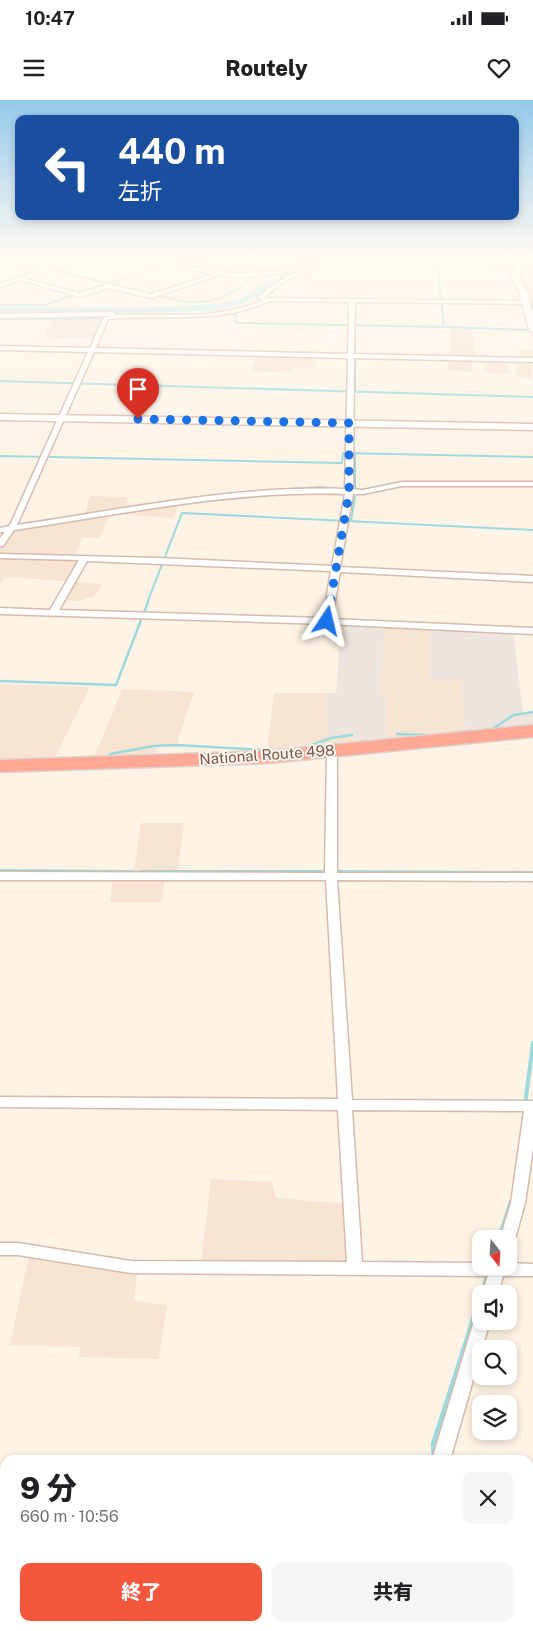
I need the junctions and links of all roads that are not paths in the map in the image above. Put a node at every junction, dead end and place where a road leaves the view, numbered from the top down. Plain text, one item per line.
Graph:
1 (104, 324) edge
2 (350, 324) edge
3 (0, 348) edge
4 (92, 350) junction
5 (354, 357) junction
6 (533, 360) edge
7 (0, 417) edge
8 (62, 418) junction
9 (349, 423) junction
10 (533, 427) edge
11 (533, 482) edge
12 (349, 491) junction
13 (13, 526) junction
14 (0, 530) edge
15 (0, 544) edge
16 (0, 556) edge
17 (84, 558) junction
18 (336, 569) junction
19 (533, 579) edge
20 (0, 611) edge
21 (53, 612) junction
22 (327, 621) junction
23 (533, 631) edge
24 (533, 731) edge
25 (332, 751) junction
26 (0, 766) edge
27 (0, 876) edge
28 (331, 876) junction
29 (533, 877) edge
30 (0, 1102) edge
31 (346, 1105) junction
32 (532, 1106) edge
33 (510, 1230) edge
34 (0, 1249) edge
35 (355, 1268) junction
36 (472, 1268) edge
37 (518, 1269) edge
38 (533, 1270) edge
39 (479, 1330) edge
40 (442, 1455) edge

1 - 4 street
2 - 5 street
3 - 4 street
4 - 5 street
4 - 8 street
5 - 6 street
5 - 9 street
7 - 8 street
8 - 9 street
8 - 13 street
9 - 10 street
9 - 12 street
11 - 12 street
12 - 13 street
12 - 18 street
13 - 14 street
13 - 15 street
16 - 17 street
17 - 18 street
17 - 21 street
18 - 19 street
18 - 22 street
20 - 21 street
21 - 22 street
22 - 23 street
24 - 25 highway, National Route 498
25 - 26 highway, National Route 498
25 - 28 street
27 - 28 street
28 - 29 street
28 - 31 street
30 - 31 street
31 - 32 street
31 - 35 street
32 - 33 street
34 - 35 street
35 - 36 street
37 - 38 street
39 - 40 street

